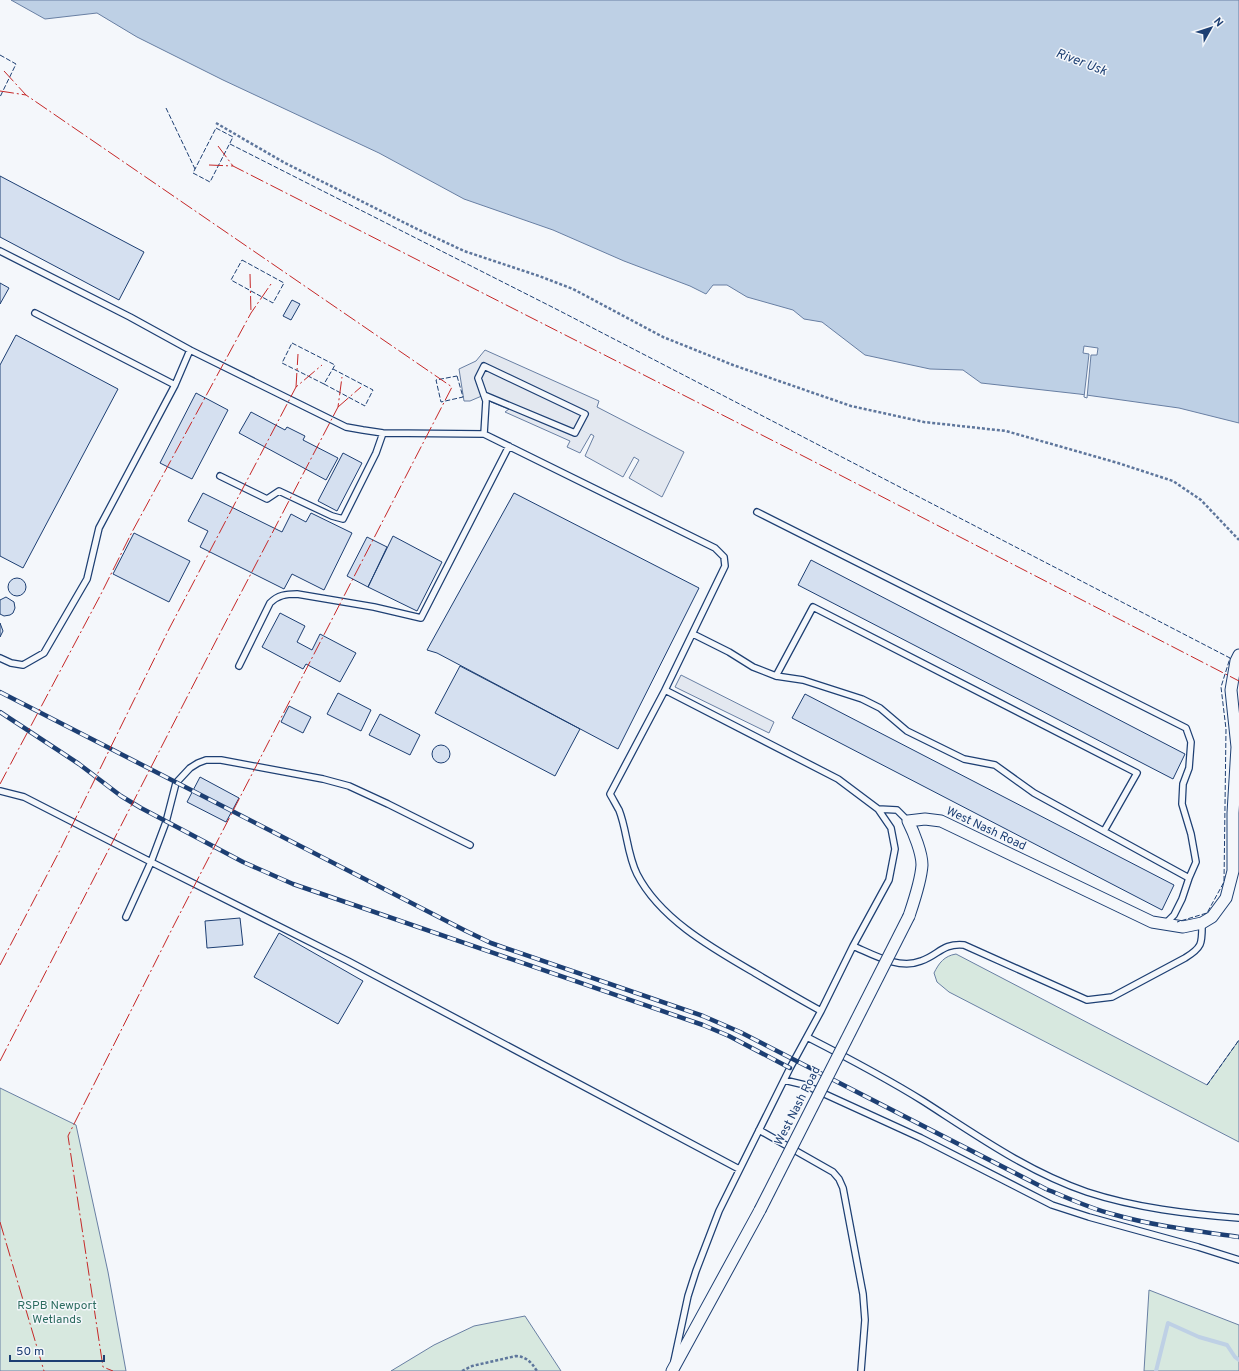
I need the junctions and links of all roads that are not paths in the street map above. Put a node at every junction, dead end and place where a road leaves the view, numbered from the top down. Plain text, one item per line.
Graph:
1 (0, 251) edge
2 (35, 313) dead end
3 (190, 350) junction
4 (175, 385) junction
5 (484, 395) junction
6 (383, 433) junction
7 (484, 434) junction
8 (509, 446) junction
9 (220, 476) dead end
10 (757, 512) dead end
11 (693, 634) junction
12 (1239, 655) edge
13 (0, 658) edge
14 (239, 666) dead end
15 (776, 676) junction
16 (665, 690) junction
17 (0, 791) edge
18 (878, 809) junction
19 (908, 821) junction
20 (1104, 831) junction
21 (470, 846) dead end
22 (151, 862) junction
23 (1188, 878) junction
24 (126, 917) dead end
25 (1202, 923) junction
26 (1164, 925) junction
27 (852, 946) junction
28 (820, 1011) junction
29 (807, 1037) junction
30 (784, 1080) junction
31 (759, 1130) junction
32 (739, 1169) junction
33 (1239, 1218) edge
34 (1239, 1260) edge
35 (672, 1371) edge
36 (861, 1371) edge

1 - 3 lane
2 - 4 lane
3 - 4 lane
3 - 6 lane
4 - 13 lane
5 - 5 lane
5 - 7 lane
6 - 7 lane
6 - 9 lane
7 - 8 lane
8 - 11 lane
8 - 14 lane
10 - 23 lane
11 - 15 lane
11 - 16 lane
12 - 25 street, West Nash Road
15 - 20 lane
15 - 20 lane
16 - 18 lane
16 - 28 lane
17 - 22 lane
18 - 19 lane
18 - 27 lane
19 - 26 street, West Nash Road
19 - 35 street, West Nash Road, bridge
20 - 23 lane
21 - 22 lane
22 - 24 lane
22 - 32 lane
23 - 26 lane
25 - 26 street, West Nash Road
25 - 27 lane
27 - 28 lane
28 - 29 lane
29 - 30 lane
29 - 33 lane
30 - 31 lane
30 - 34 lane
31 - 32 lane
31 - 36 lane
32 - 35 lane

